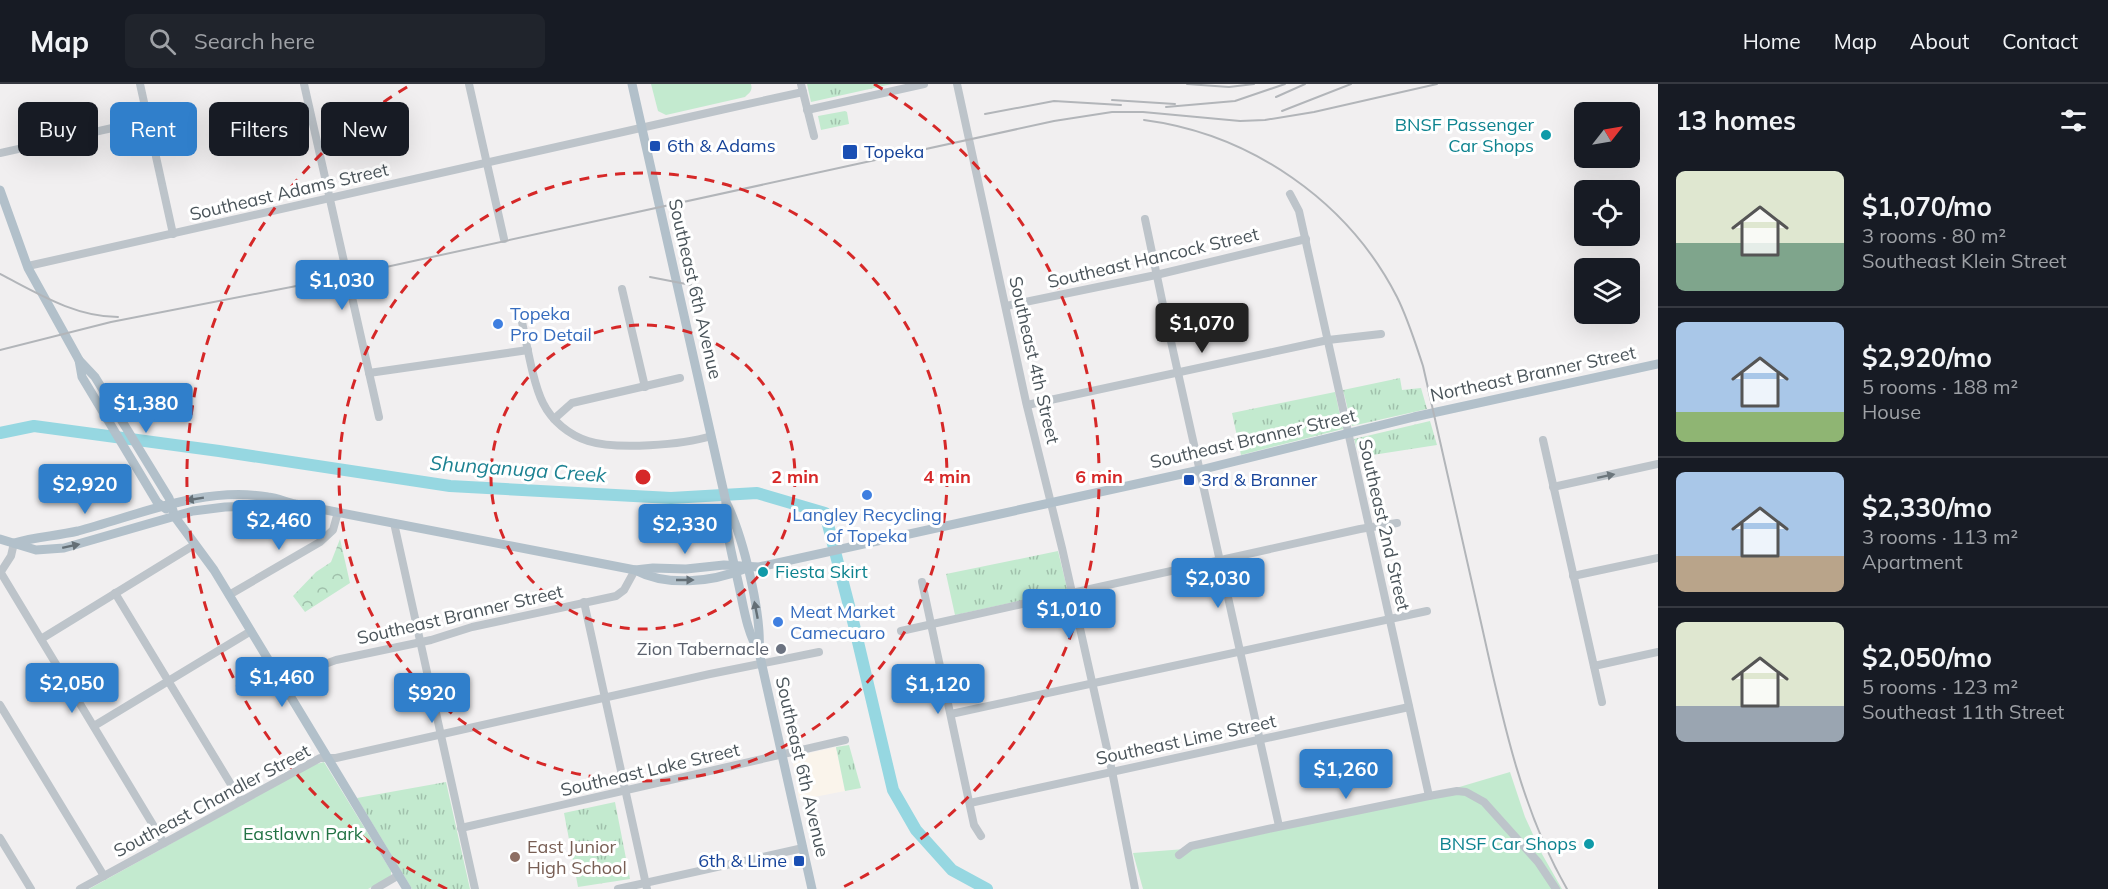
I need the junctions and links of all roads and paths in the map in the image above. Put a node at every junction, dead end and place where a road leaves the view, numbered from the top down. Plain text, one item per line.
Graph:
1 (140, 84) edge
2 (306, 84) edge
3 (469, 84) edge
4 (632, 84) edge
5 (924, 84) edge
6 (957, 84) edge
7 (802, 88) edge
8 (144, 102) edge
9 (807, 110) junction
10 (110, 128) edge
11 (814, 135) dead end
12 (0, 153) edge
13 (156, 156) edge
14 (486, 163) junction
15 (0, 190) edge
16 (1290, 194) dead end
17 (330, 199) junction
18 (1146, 219) dead end
19 (172, 234) junction
20 (1306, 238) junction
21 (504, 239) dead end
22 (28, 266) junction
23 (1156, 275) junction
24 (622, 289) dead end
25 (1006, 306) junction
26 (520, 314) dead end
27 (1381, 334) dead end
28 (1328, 340) junction
29 (528, 350) junction
30 (79, 360) junction
31 (1653, 365) edge
32 (1178, 372) junction
33 (369, 373) junction
34 (680, 378) dead end
35 (645, 387) junction
36 (1027, 405) junction
37 (379, 417) dead end
38 (1414, 417) joint
39 (554, 419) junction
40 (711, 436) junction
41 (1543, 440) dead end
42 (1658, 464) edge
43 (1200, 470) junction
44 (1553, 488) junction
45 (726, 502) junction
46 (1051, 502) junction
47 (295, 504) junction
48 (167, 506) junction
49 (339, 512) junction
50 (175, 517) junction
51 (394, 523) junction
52 (1397, 523) dead end
53 (1369, 527) junction
54 (0, 539) edge
55 (14, 543) junction
56 (194, 545) junction
57 (1658, 558) edge
58 (1219, 561) junction
59 (747, 568) junction
60 (735, 569) junction
61 (634, 570) junction
62 (0, 573) edge
63 (1573, 576) junction
64 (922, 582) dead end
65 (116, 593) junction
66 (1072, 593) junction
67 (229, 595) junction
68 (584, 602) junction
69 (1427, 611) dead end
70 (1390, 619) junction
71 (931, 625) junction
72 (251, 631) junction
73 (901, 631) dead end
74 (41, 639) junction
75 (420, 642) junction
76 (1240, 651) junction
77 (759, 652) junction
78 (819, 652) dead end
79 (1658, 652) edge
80 (762, 664) junction
81 (1594, 666) junction
82 (168, 681) junction
83 (1092, 682) junction
84 (285, 688) junction
85 (605, 698) junction
86 (1602, 702) dead end
87 (0, 705) edge
88 (1409, 707) junction
89 (951, 714) junction
90 (94, 726) junction
91 (440, 735) junction
92 (1259, 739) junction
93 (845, 740) dead end
94 (782, 754) junction
95 (328, 758) junction
96 (1112, 771) junction
97 (625, 791) junction
98 (1429, 796) junction
99 (241, 801) junction
100 (970, 803) junction
101 (1279, 826) junction
102 (461, 828) junction
103 (981, 837) dead end
104 (0, 838) edge
105 (164, 843) junction
106 (803, 848) junction
107 (1179, 855) dead end
108 (399, 875) junction
109 (104, 876) junction
110 (646, 886) edge
111 (31, 889) edge
112 (80, 889) edge
113 (375, 889) edge
114 (407, 889) edge
115 (475, 889) edge
116 (618, 889) edge
117 (812, 889) edge
118 (1135, 889) edge
119 (1556, 889) edge

1 - 8 street
2 - 17 street
3 - 14 street
4 - 40 main road, Southeast 6th Avenue
5 - 9 street
6 - 25 street, Southeast 4th Street
7 - 9 street
7 - 14 street, Southeast Adams Street
9 - 11 street
10 - 12 street
13 - 19 street
14 - 17 street, Southeast Adams Street
14 - 21 street
15 - 22 main road
16 - 20 street, Southeast 2nd Street
17 - 19 street, Southeast Adams Street
17 - 33 street
18 - 23 street
19 - 22 street, Southeast Adams Street
20 - 23 street, Southeast Hancock Street
20 - 28 street, Southeast 2nd Street
22 - 30 main road
23 - 25 street, Southeast Hancock Street
23 - 32 street
24 - 35 street
25 - 36 street, Southeast 4th Street
26 - 29 street
27 - 28 street
28 - 32 street
28 - 53 street, Southeast 2nd Street
29 - 33 street
29 - 39 street
30 - 48 main road
30 - 48 main road
31 - 38 main road, Northeast Branner Street
32 - 36 street
32 - 43 street
33 - 37 street
34 - 35 street
35 - 39 street
36 - 46 street, Southeast 4th Street
38 - 43 main road, Southeast Branner Street
39 - 40 street
40 - 45 main road, Southeast 6th Avenue
41 - 44 street
44 -> 42 street
43 - 46 main road, Southeast Branner Street
43 - 58 street
44 - 63 street
45 - 59 main road, Southeast 6th Avenue
45 - 60 main road, Southeast 6th Avenue
46 - 59 main road, Southeast Branner Street
46 - 66 street, Southeast 4th Street
47 -> 48 main road
47 - 49 main road
47 - 50 main road
48 - 50 main road
48 - 55 main road
49 - 51 main road
49 - 67 street
55 -> 50 main road
50 - 56 main road
51 - 61 main road
51 - 75 street
52 - 53 street
53 - 58 street
53 - 70 street, Southeast 2nd Street
54 - 55 main road
55 - 62 street
56 - 65 street
56 - 67 main road
57 - 63 street
58 - 66 street
58 - 76 street
59 - 60 main road, Southeast Branner Street
77 -> 59 main road, Southeast 6th Avenue
60 - 61 main road, Southeast Branner Street
60 - 77 main road, Southeast 6th Avenue
61 - 68 street, Southeast Branner Street
62 - 74 street
63 - 81 street
64 - 71 street
65 - 74 street
65 - 82 street
66 - 71 street
66 - 83 street, Southeast 4th Street
67 - 72 main road
68 - 75 street, Southeast Branner Street
68 - 85 street
69 - 70 street
70 - 76 street
70 - 88 street, Southeast 2nd Street
71 - 73 street
71 - 89 street
72 - 82 street
72 - 84 main road
74 - 90 street
75 - 84 street, Southeast Branner Street
75 - 91 street
76 - 83 street
76 - 92 street
77 - 80 main road, Southeast 6th Avenue
78 - 80 street, Southeast Chandler Street
79 - 81 street
80 - 85 street, Southeast Chandler Street
80 - 94 main road, Southeast 6th Avenue
81 - 86 street
82 - 90 street
82 - 99 street
83 - 89 street
83 - 96 street, Southeast 4th Street
84 - 95 main road
85 - 91 street, Southeast Chandler Street
85 - 97 street
87 - 109 street
88 - 92 street, Southeast Lime Street
88 - 98 street, Southeast 2nd Street
89 - 100 street
90 - 105 street
91 - 95 street, Southeast Chandler Street
91 - 102 street
92 - 96 street, Southeast Lime Street
92 - 101 street
93 - 94 street, Southeast Lake Street
94 - 97 street, Southeast Lake Street
94 - 106 main road, Southeast 6th Avenue
95 - 99 street, Southeast Chandler Street
95 - 108 main road
96 - 100 street, Southeast Lime Street
96 - 118 street, Southeast 4th Street
97 - 102 street, Southeast Lake Street
97 - 110 street
98 - 101 street
98 - 119 street
99 - 105 street, Southeast Chandler Street
100 - 103 street
101 - 107 street
102 - 115 street
104 - 111 street
105 - 109 street, Southeast Chandler Street
106 - 110 street
106 - 117 main road, Southeast 6th Avenue
108 - 113 street
108 - 114 main road
109 - 112 street, Southeast Chandler Street
110 - 116 street

